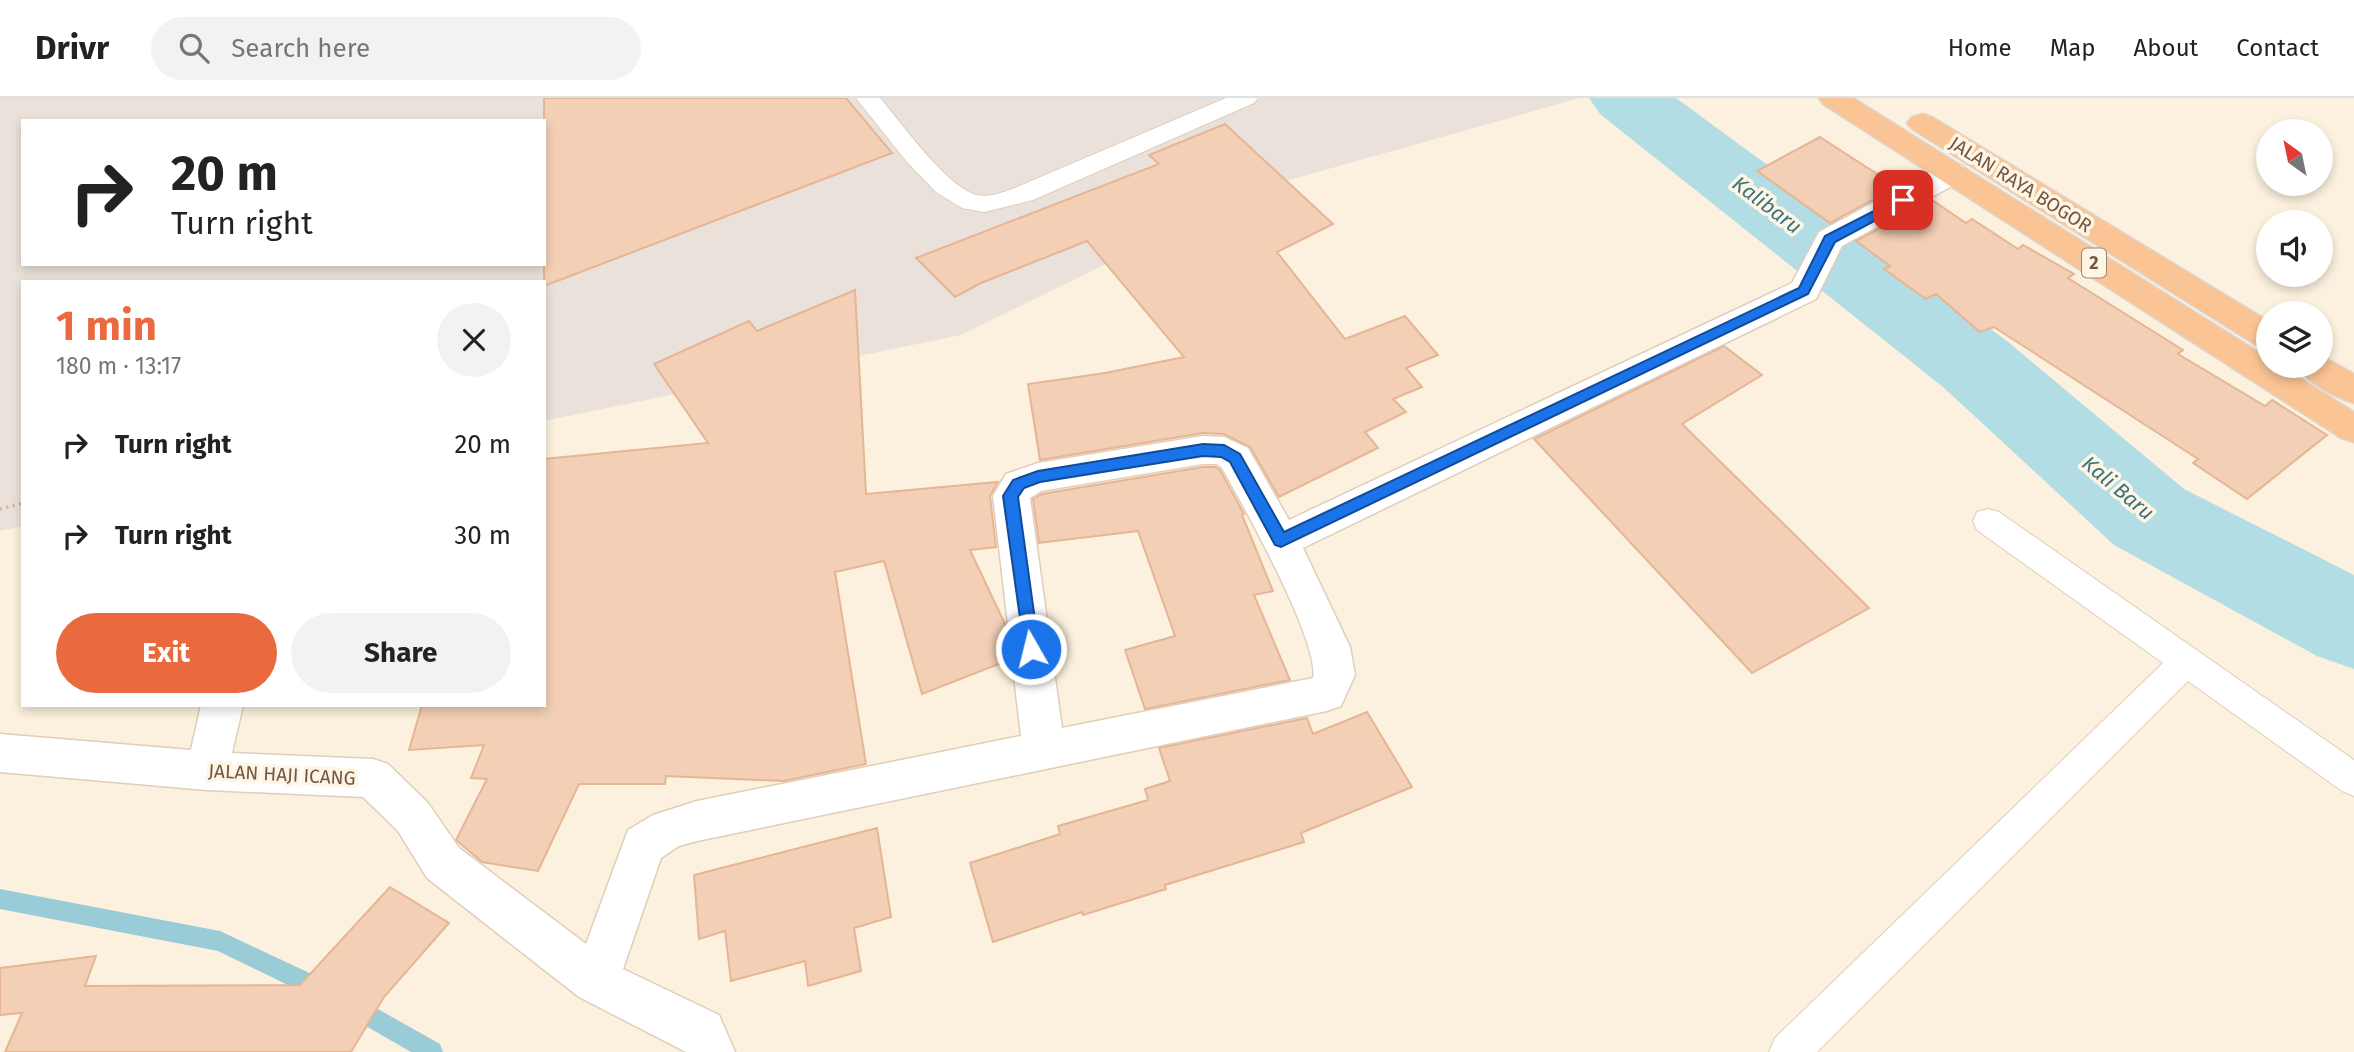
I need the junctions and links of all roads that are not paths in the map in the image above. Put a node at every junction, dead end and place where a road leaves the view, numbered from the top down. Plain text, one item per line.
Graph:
1 (868, 98) edge
2 (1246, 98) edge
3 (1833, 98) edge
4 (1882, 98) edge
5 (1952, 173) junction
6 (2256, 330) edge
7 (2333, 377) edge
8 (2354, 390) edge
9 (2354, 429) edge
10 (1988, 521) dead end
11 (1281, 541) junction
12 (2186, 662) junction
13 (222, 707) edge
14 (1044, 750) junction
15 (0, 752) edge
16 (207, 771) junction
17 (2354, 780) edge
18 (596, 981) junction
19 (711, 1052) edge
20 (1789, 1052) edge

1 - 2 lane
3 - 5 highway, JALAN RAYA BOGOR / 2
4 - 6 highway, JALAN RAYA BOGOR / 2
5 - 9 highway, JALAN RAYA BOGOR / 2
5 - 11 street
7 - 8 highway
10 - 12 lane
11 - 14 street
11 - 14 street
12 - 17 lane
12 - 20 lane
13 - 16 street
14 - 18 street
15 - 16 street, JALAN HAJI ICANG
16 - 18 street, JALAN HAJI ICANG
18 - 19 street, JALAN HAJI ICANG

